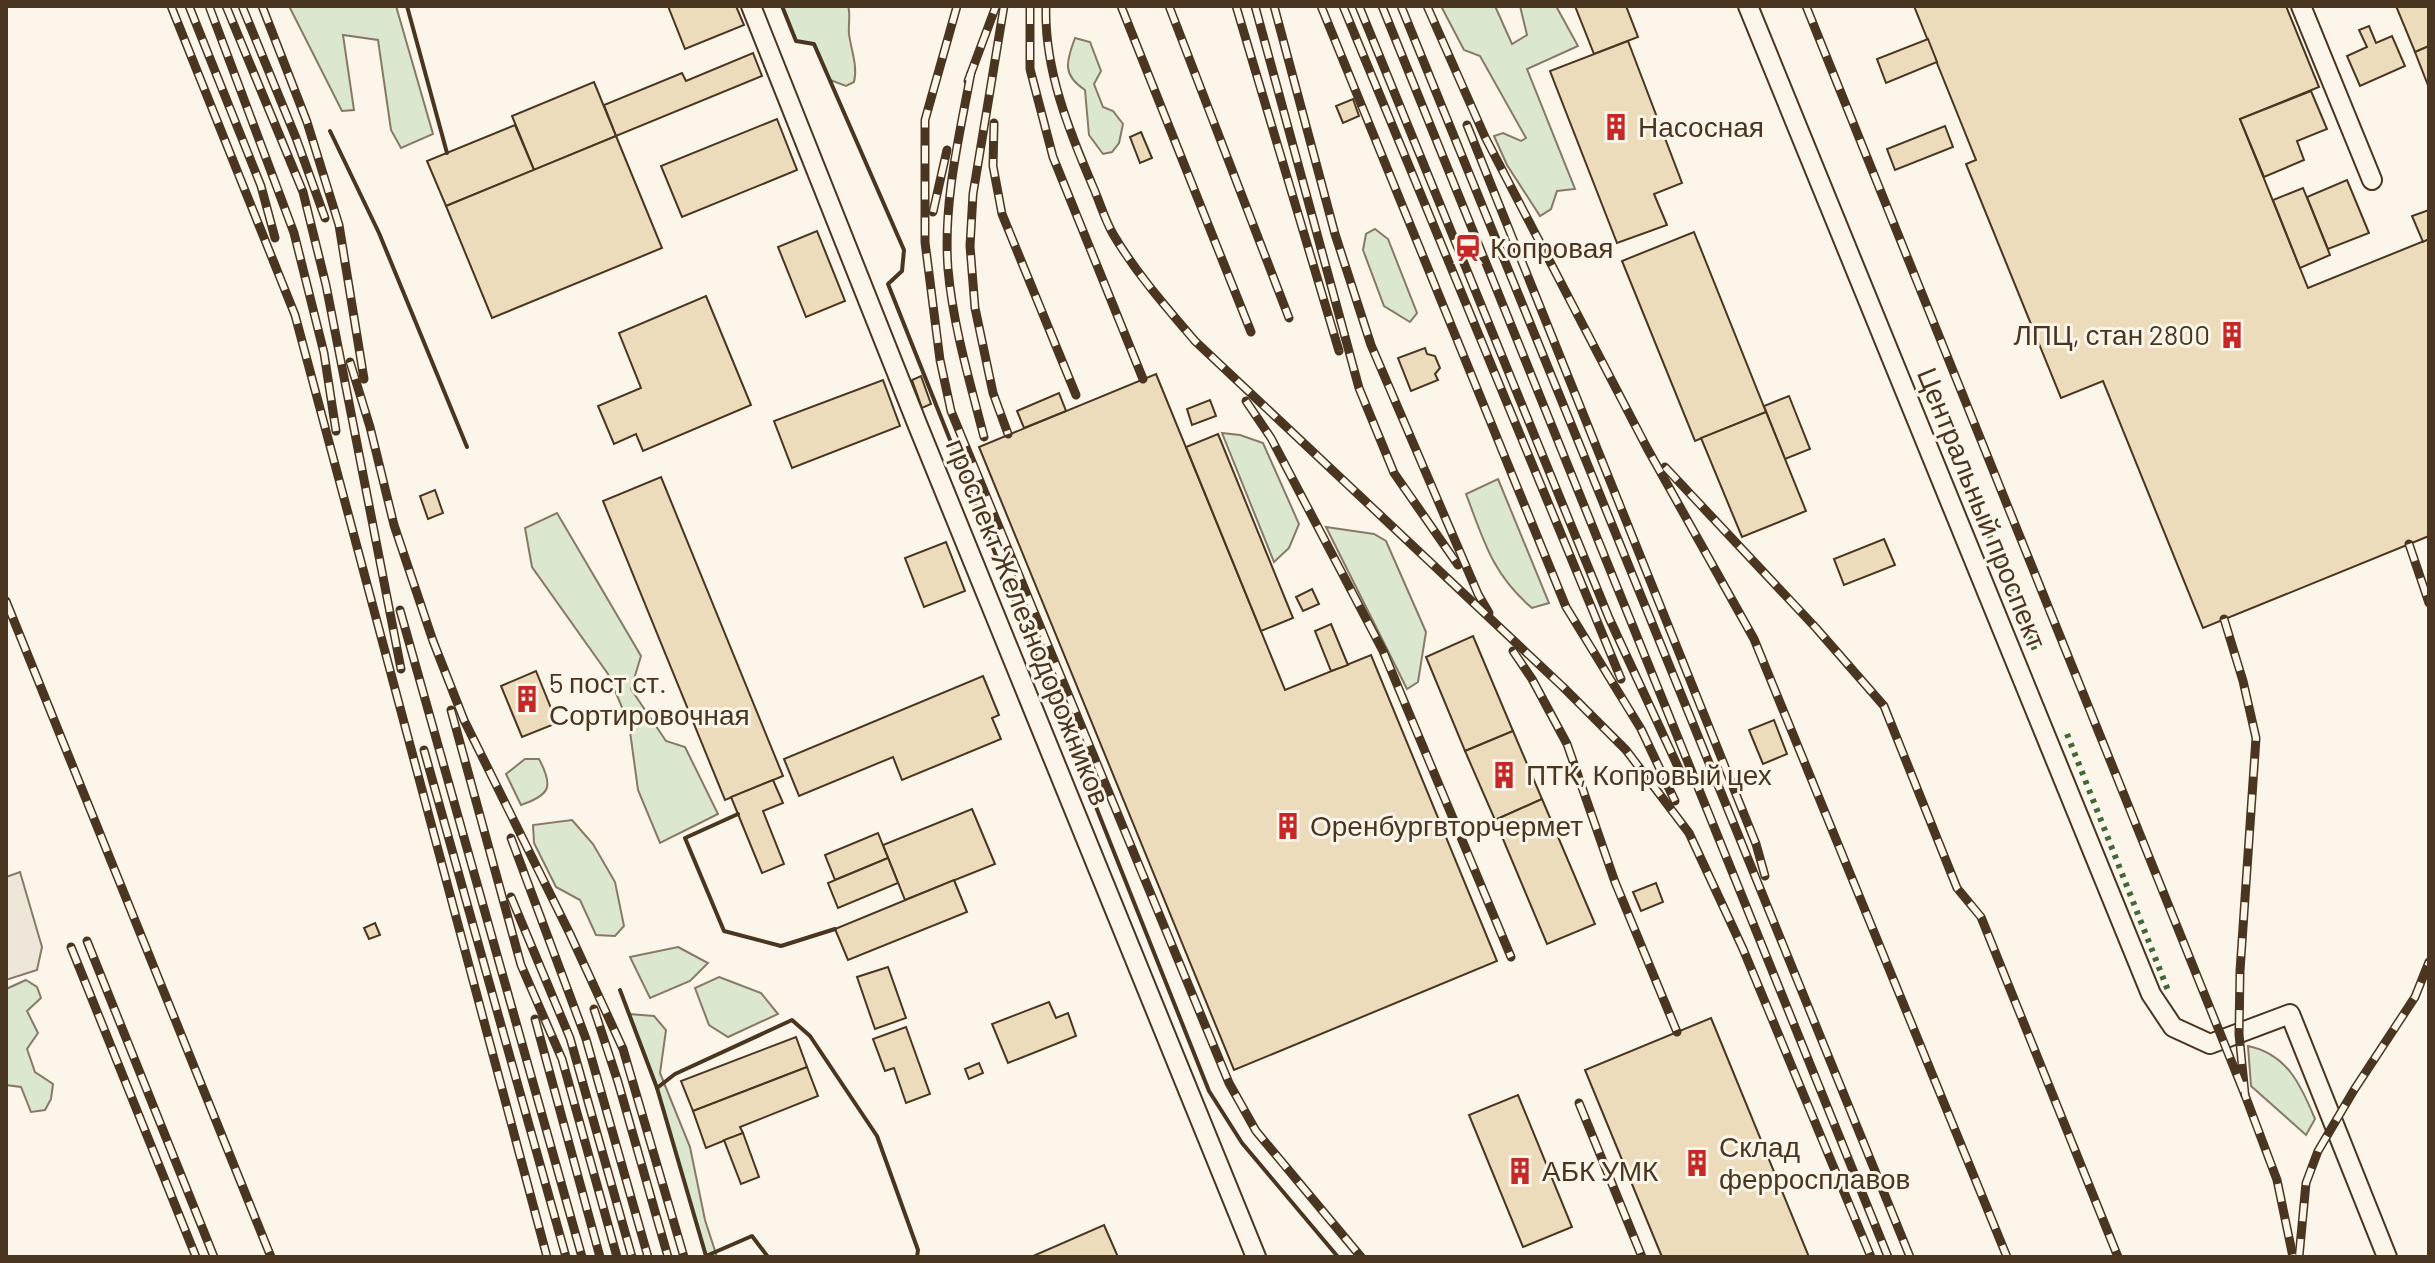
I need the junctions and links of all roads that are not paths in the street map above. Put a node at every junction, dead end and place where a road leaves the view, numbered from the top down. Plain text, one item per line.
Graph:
1 (751, 6) edge
2 (1748, 6) edge
3 (2301, 6) edge
4 (2372, 180) dead end
5 (1256, 1257) edge
6 (2387, 1257) edge

1 - 5 street, проспект Железнодорожников
2 - 6 street, Центральный проспект
3 - 4 street

